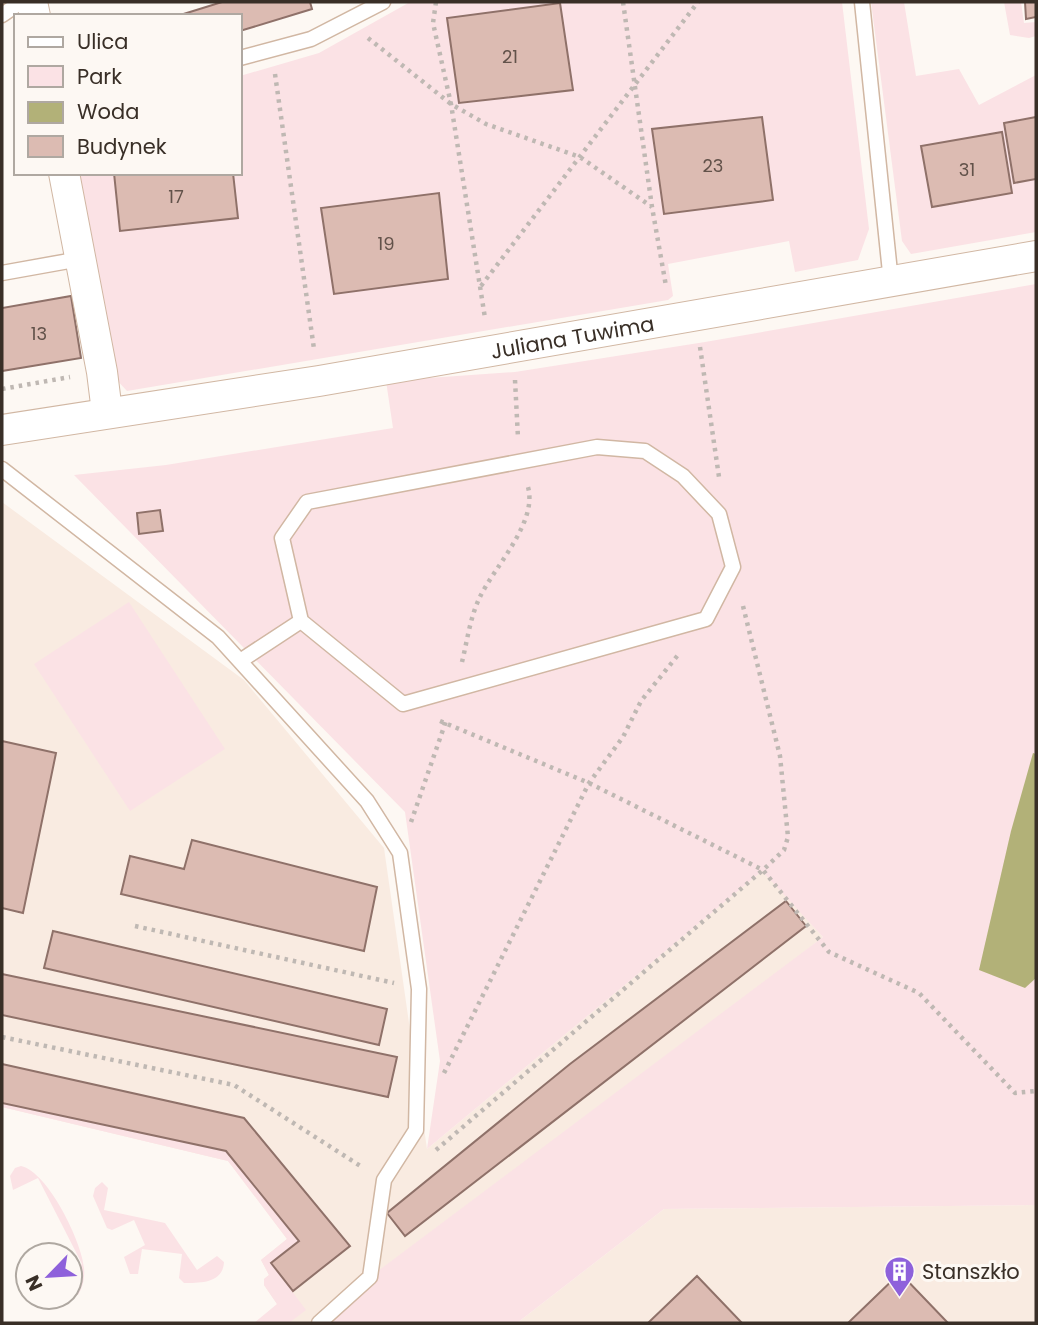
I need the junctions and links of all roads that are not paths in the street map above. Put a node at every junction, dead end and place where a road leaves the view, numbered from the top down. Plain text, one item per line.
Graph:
1 (21, 2) edge
2 (383, 2) edge
3 (862, 2) edge
4 (2, 15) edge
5 (242, 57) edge
6 (64, 175) edge
7 (79, 259) junction
8 (1035, 260) edge
9 (2, 273) edge
10 (891, 282) junction
11 (107, 412) junction
12 (2, 430) edge
13 (2, 469) edge
14 (301, 621) junction
15 (240, 661) junction
16 (319, 1323) edge

1 - 4 lane
2 - 5 lane
3 - 10 lane
6 - 7 street
7 - 9 lane
7 - 11 street
8 - 10 street, Juliana Tuwima
10 - 11 street, Juliana Tuwima
11 - 12 street, Juliana Tuwima
13 - 15 lane
14 - 14 lane
14 - 15 lane
15 - 16 lane

